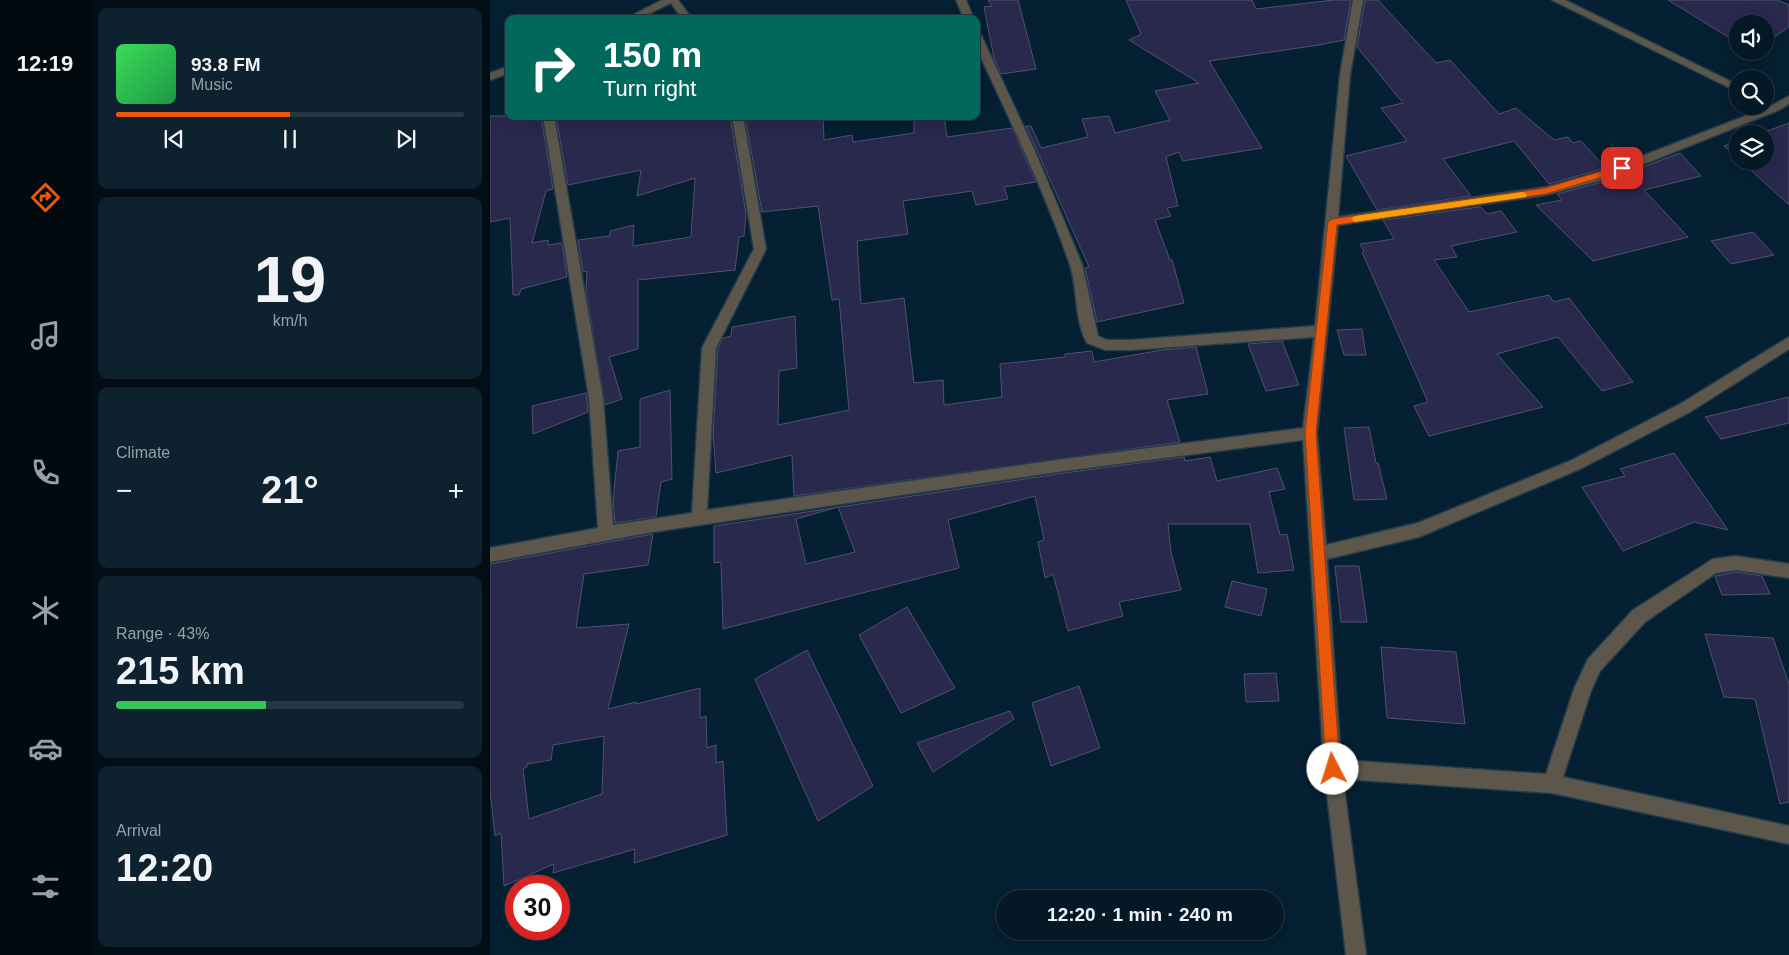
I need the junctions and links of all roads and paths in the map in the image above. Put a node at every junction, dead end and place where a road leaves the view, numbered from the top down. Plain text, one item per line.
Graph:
1 (671, 0) edge
2 (961, 0) edge
3 (1358, 0) edge
4 (1557, 0) edge
5 (639, 15) edge
6 (684, 15) edge
7 (967, 15) edge
8 (980, 43) edge
9 (505, 71) edge
10 (490, 77) edge
11 (1729, 85) edge
12 (1789, 99) edge
13 (1774, 104) edge
14 (1774, 107) edge
15 (1746, 115) edge
16 (1789, 116) edge
17 (549, 120) edge
18 (738, 120) edge
19 (1332, 222) junction
20 (1321, 332) junction
21 (1789, 342) edge
22 (1310, 433) junction
23 (699, 518) junction
24 (606, 534) junction
25 (1318, 554) junction
26 (490, 555) edge
27 (1789, 571) edge
28 (1333, 769) junction
29 (1552, 784) junction
30 (1789, 835) edge
31 (1356, 955) edge

1 - 5 street
1 - 6 street
2 - 7 street
3 - 19 street
4 - 11 street
8 - 20 street
9 - 10 street
12 - 13 street
14 - 16 street
15 - 19 street
17 - 24 street
18 - 23 street
19 - 20 street
20 - 22 street
21 - 25 street
22 - 23 street
22 - 25 street
23 - 24 street
24 - 26 street
25 - 28 street
27 - 29 street
28 - 29 street
28 - 31 street
29 - 30 street

